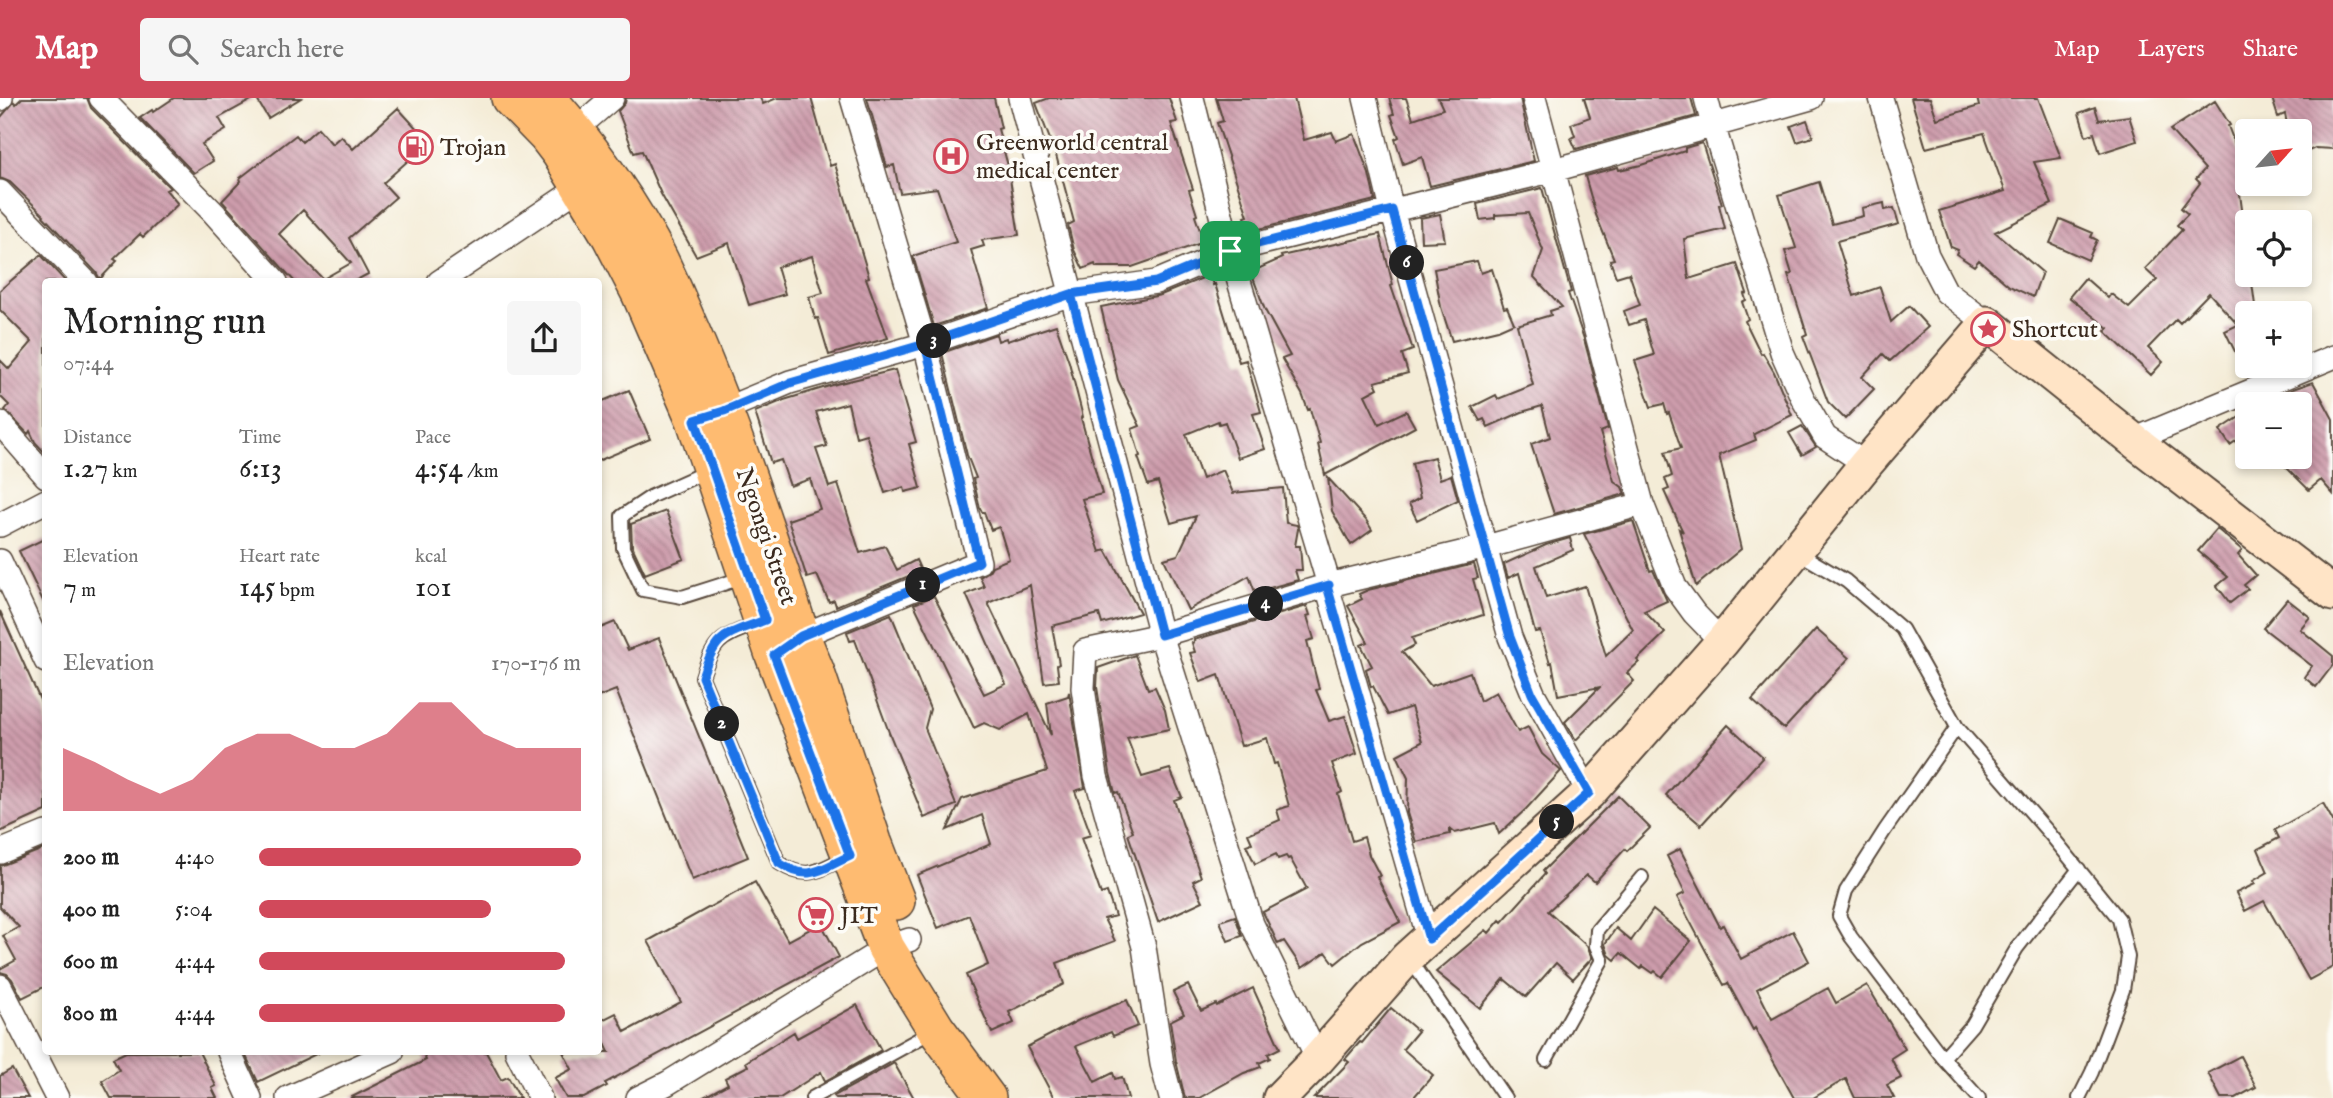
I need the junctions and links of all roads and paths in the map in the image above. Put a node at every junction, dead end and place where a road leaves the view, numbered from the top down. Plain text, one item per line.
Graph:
1 (101, 98) edge
2 (510, 98) edge
3 (547, 98) edge
4 (612, 98) edge
5 (852, 98) edge
6 (1020, 98) edge
7 (1192, 98) edge
8 (1365, 98) edge
9 (1534, 98) edge
10 (1706, 98) edge
11 (1811, 98) edge
12 (1881, 98) edge
13 (1713, 125) junction
14 (575, 130) junction
15 (1555, 170) junction
16 (593, 179) junction
17 (0, 192) edge
18 (1392, 210) junction
19 (1230, 251) junction
20 (82, 278) edge
21 (272, 278) edge
22 (445, 278) edge
23 (1071, 294) junction
24 (1987, 323) junction
25 (925, 344) junction
26 (2333, 358) edge
27 (710, 415) junction
28 (0, 424) edge
29 (2133, 440) junction
30 (1866, 464) junction
31 (711, 470) junction
32 (42, 471) edge
33 (42, 503) edge
34 (1642, 504) junction
35 (0, 525) edge
36 (1486, 547) junction
37 (1797, 552) junction
38 (0, 561) edge
39 (748, 576) junction
40 (1329, 585) junction
41 (2333, 594) edge
42 (1161, 635) junction
43 (780, 637) junction
44 (1722, 642) junction
45 (42, 653) edge
46 (1957, 727) junction
47 (1589, 793) junction
48 (42, 835) edge
49 (0, 852) edge
50 (850, 856) junction
51 (2078, 869) junction
52 (1642, 877) dead end
53 (898, 944) junction
54 (1418, 948) junction
55 (0, 986) edge
56 (936, 1029) junction
57 (230, 1055) edge
58 (385, 1055) edge
59 (518, 1055) edge
60 (1943, 1058) junction
61 (1318, 1059) junction
62 (1546, 1060) dead end
63 (57, 1098) edge
64 (250, 1098) edge
65 (288, 1098) edge
66 (540, 1098) edge
67 (638, 1098) edge
68 (812, 1098) edge
69 (987, 1098) edge
70 (1016, 1098) edge
71 (1171, 1098) edge
72 (1280, 1098) edge
73 (1505, 1098) edge
74 (1979, 1098) edge
75 (2078, 1098) edge

1 - 21 street
2 - 16 main road, Ngongi Street
3 - 14 main road, Ngongi Street
4 - 14 street
5 - 25 street
6 - 23 street
7 - 19 street
8 - 18 street
9 - 15 street
10 - 13 street
11 - 13 street
12 - 24 street
13 - 15 street
13 - 30 street
14 - 16 main road, Ngongi Street
15 - 18 street
15 - 34 street
16 - 22 street
16 - 27 main road, Ngongi Street
17 - 20 street
18 - 19 street
18 - 36 street
19 - 23 street
19 - 40 street
23 - 25 street
23 - 42 street
24 - 29 street
24 - 30 street
25 - 27 street
25 - 43 street
26 - 29 street
27 - 31 main road, Ngongi Street
27 - 43 main road, Ngongi Street
28 - 32 street
29 - 41 street
30 - 37 street
31 - 39 main road, Ngongi Street
31 - 39 lane
33 - 35 street
34 - 36 street
34 - 44 street
36 - 40 street
36 - 47 street
37 - 44 street
37 - 46 lane
38 - 45 street
39 - 43 main road, Ngongi Street
40 - 42 street
40 - 54 street
42 - 61 street
42 - 71 street
43 - 50 main road, Ngongi Street
43 - 50 lane
43 - 53 main road, Ngongi Street
44 - 47 street
46 - 51 lane
46 - 60 lane
47 - 54 street
48 - 49 street
50 - 53 main road, Ngongi Street
51 - 60 lane
51 - 75 lane
52 - 62 lane
53 - 56 main road, Ngongi Street
53 - 67 street
53 - 70 main road, Ngongi Street
54 - 61 street
54 - 73 lane
55 - 63 street
56 - 68 lane
56 - 69 main road, Ngongi Street
57 - 64 street
58 - 65 street
59 - 66 street
60 - 74 lane
61 - 72 street

